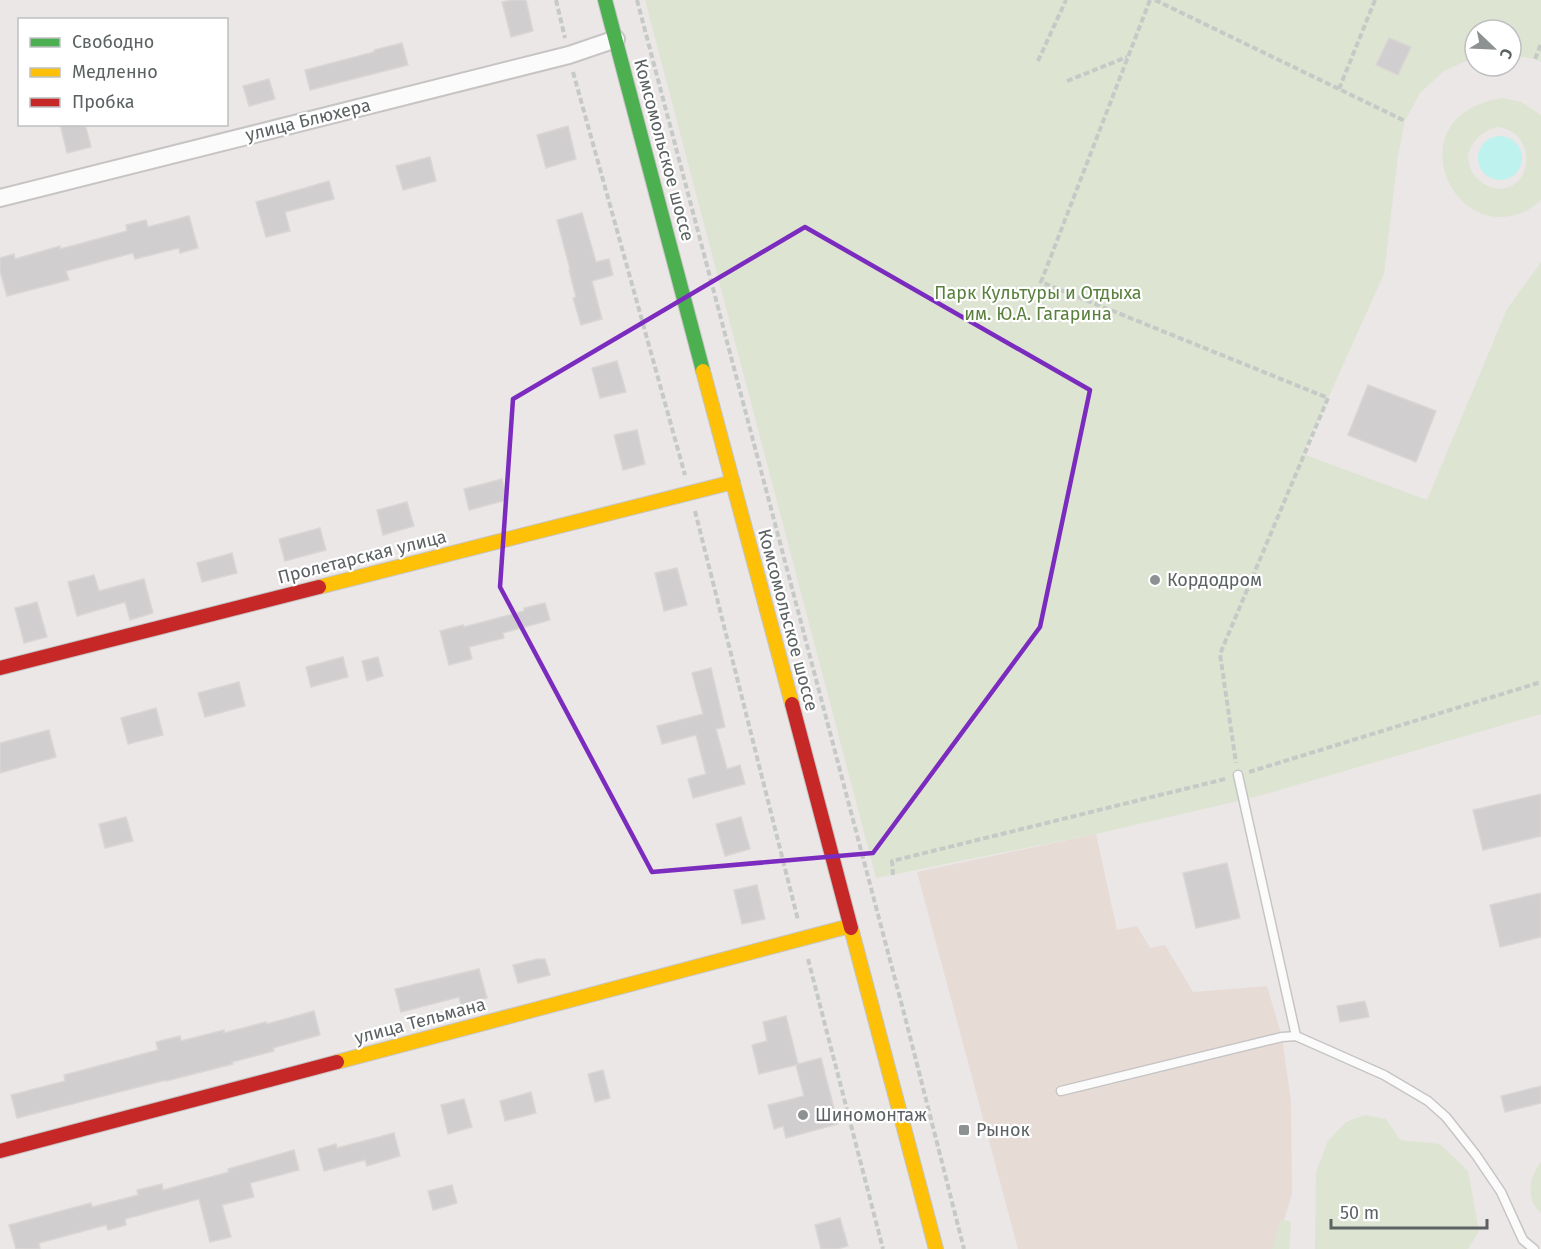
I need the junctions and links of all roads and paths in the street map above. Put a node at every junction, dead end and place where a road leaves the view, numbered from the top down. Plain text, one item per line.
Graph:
1 (556, 0) edge
2 (605, 0) edge
3 (637, 0) edge
4 (1065, 0) edge
5 (1150, 0) edge
6 (1155, 0) edge
7 (1376, 0) edge
8 (616, 39) junction
9 (1541, 44) edge
10 (569, 54) junction
11 (1128, 57) junction
12 (1535, 59) dead end
13 (1038, 61) dead end
14 (1067, 81) dead end
15 (1339, 89) junction
16 (1405, 121) dead end
17 (0, 198) edge
18 (733, 482) junction
19 (690, 492) junction
20 (0, 668) edge
21 (1541, 682) edge
22 (1238, 775) junction
23 (893, 875) dead end
24 (850, 926) junction
25 (802, 938) junction
26 (1296, 1036) junction
27 (1061, 1091) dead end
28 (0, 1151) edge
29 (882, 1249) edge
30 (936, 1249) edge
31 (964, 1249) edge
32 (1534, 1249) edge

1 - 10 path
2 - 8 street, Комсомольское шоссе
3 - 31 path
4 - 13 path
5 - 11 path
6 - 15 path
7 - 15 path
8 - 10 street, улица Блюхера
8 - 18 street, Комсомольское шоссе
9 - 12 path
10 - 17 street, улица Блюхера
10 - 19 path
11 - 14 path
11 - 22 path
15 - 16 path
18 - 19 street, Пролетарская улица
18 - 24 street, Комсомольское шоссе
19 - 20 street, Пролетарская улица
19 - 25 path
21 - 22 path
22 - 23 path
22 - 26 lane
24 - 25 street, улица Тельмана
24 - 30 street, Комсомольское шоссе
25 - 28 street, улица Тельмана
25 - 29 path
26 - 27 lane
26 - 32 lane

